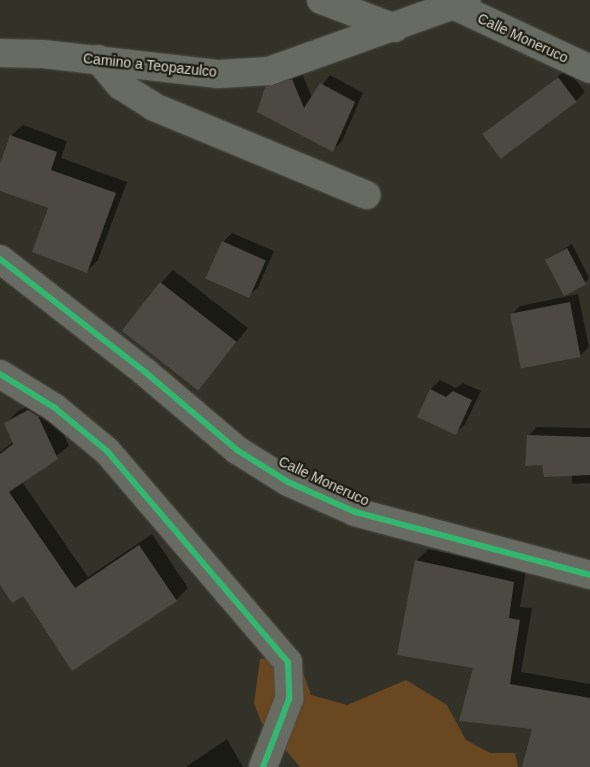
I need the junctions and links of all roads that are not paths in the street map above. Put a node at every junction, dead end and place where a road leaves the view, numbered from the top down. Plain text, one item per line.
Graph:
1 (321, 0) edge
2 (461, 3) edge
3 (395, 28) junction
4 (0, 53) edge
5 (98, 59) junction
6 (590, 69) edge
7 (366, 195) dead end
8 (0, 259) edge
9 (0, 374) edge
10 (586, 573) edge
11 (263, 767) edge

1 - 3 street
2 - 3 street, Camino a Teopazulco
2 - 6 street, Calle Moneruco
3 - 5 street, Camino a Teopazulco
4 - 5 street, Camino a Teopazulco
5 - 7 street
8 - 10 street, Calle Moneruco
9 - 11 street

